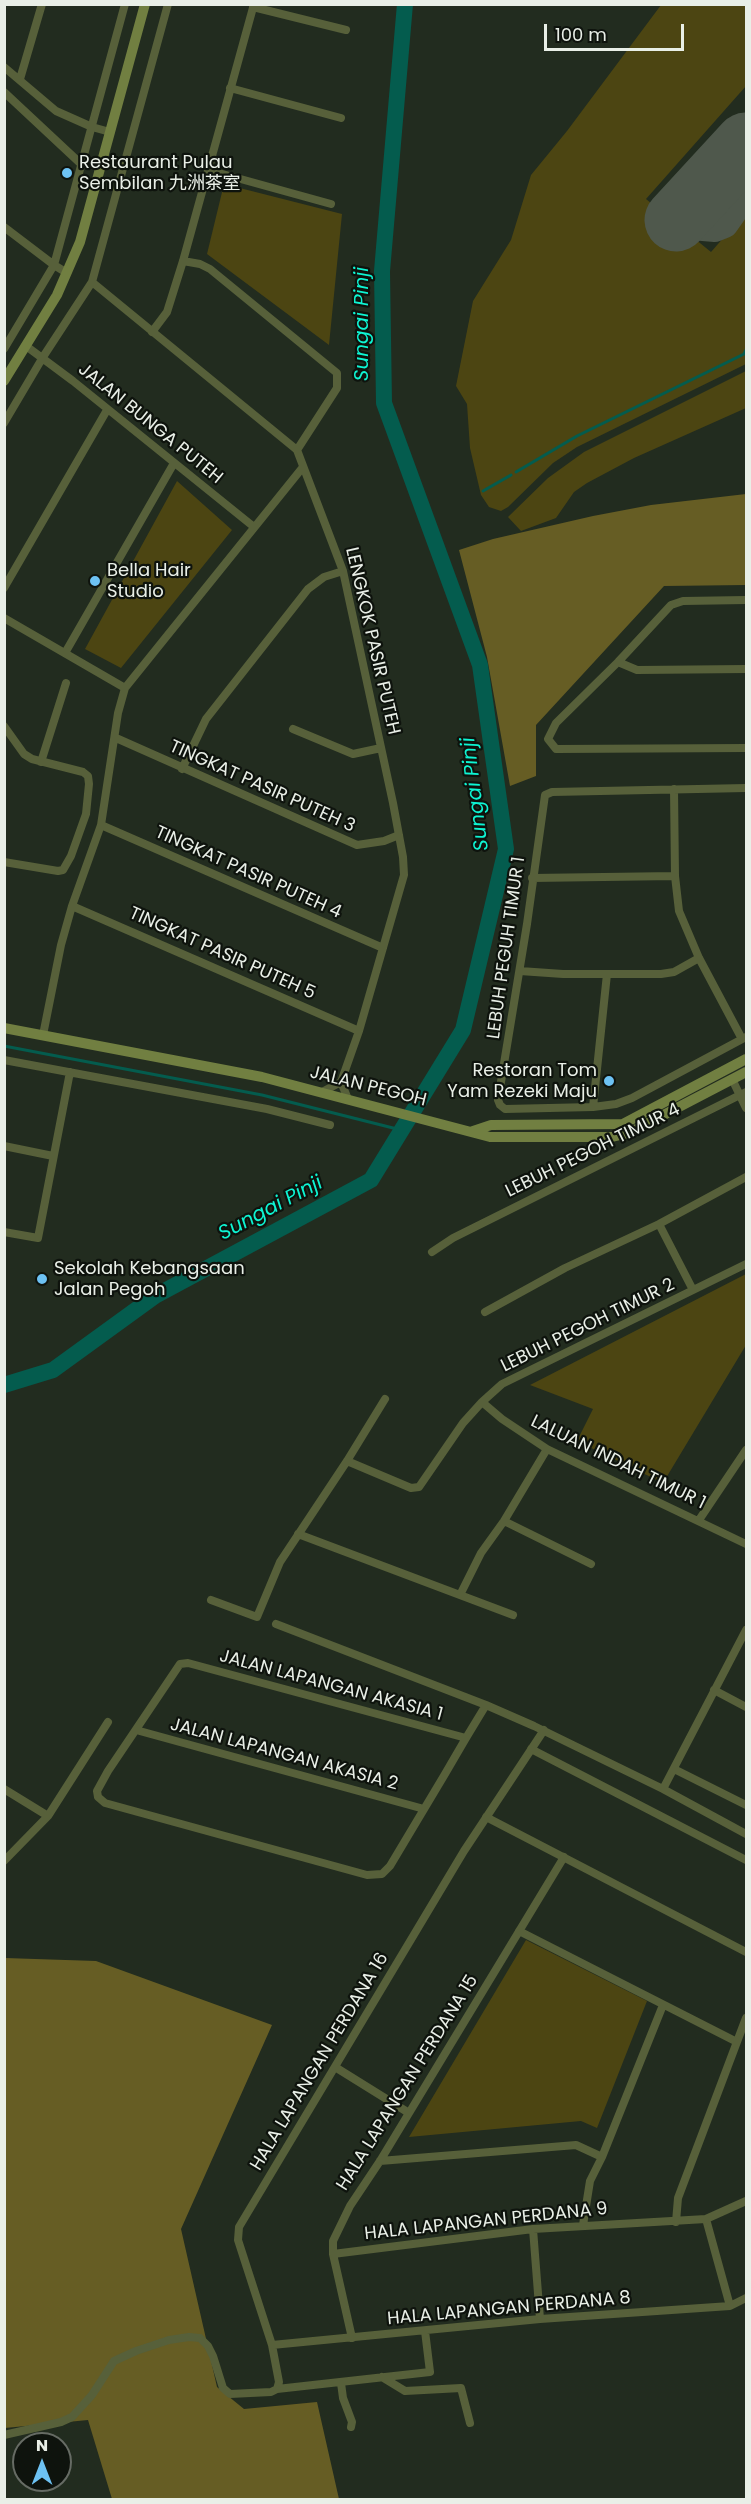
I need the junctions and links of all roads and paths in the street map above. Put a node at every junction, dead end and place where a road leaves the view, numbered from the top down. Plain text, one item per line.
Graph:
1 (42, 4) edge
2 (125, 4) edge
3 (145, 4) edge
4 (168, 4) edge
5 (253, 6) edge
6 (345, 30) dead end
7 (4, 67) edge
8 (20, 79) junction
9 (230, 88) junction
10 (4, 92) edge
11 (340, 118) dead end
12 (92, 127) junction
13 (110, 132) junction
14 (80, 163) junction
15 (208, 170) junction
16 (331, 204) dead end
17 (4, 227) edge
18 (183, 261) junction
19 (54, 266) junction
20 (67, 273) junction
21 (92, 282) junction
22 (152, 332) junction
23 (26, 346) junction
24 (4, 349) edge
25 (43, 357) junction
26 (4, 381) edge
27 (107, 410) junction
28 (4, 423) edge
29 (297, 450) junction
30 (174, 463) junction
31 (303, 467) junction
32 (254, 527) junction
33 (344, 571) junction
34 (4, 588) edge
35 (747, 600) edge
36 (4, 618) edge
37 (65, 653) junction
38 (618, 662) junction
39 (747, 669) edge
40 (66, 683) dead end
41 (125, 688) junction
42 (4, 726) edge
43 (293, 729) dead end
44 (116, 738) junction
45 (381, 748) junction
46 (747, 748) edge
47 (41, 762) junction
48 (182, 769) junction
49 (747, 788) edge
50 (674, 789) junction
51 (101, 825) junction
52 (399, 836) junction
53 (4, 862) edge
54 (675, 876) junction
55 (532, 878) junction
56 (72, 906) junction
57 (383, 948) junction
58 (699, 958) junction
59 (520, 971) junction
60 (608, 974) junction
61 (4, 1028) edge
62 (359, 1031) junction
63 (43, 1035) junction
64 (744, 1038) edge
65 (4, 1060) edge
66 (747, 1060) edge
67 (70, 1072) junction
68 (747, 1072) edge
69 (732, 1079) junction
70 (340, 1082) junction
71 (701, 1082) junction
72 (322, 1092) junction
73 (743, 1093) edge
74 (349, 1099) junction
75 (593, 1107) junction
76 (747, 1108) edge
77 (330, 1125) dead end
78 (473, 1131) junction
79 (4, 1146) edge
80 (53, 1156) junction
81 (747, 1177) edge
82 (659, 1224) junction
83 (4, 1232) edge
84 (432, 1252) dead end
85 (747, 1264) edge
86 (693, 1290) junction
87 (485, 1312) dead end
88 (385, 1399) dead end
89 (482, 1402) junction
90 (547, 1449) junction
91 (747, 1450) edge
92 (347, 1461) junction
93 (699, 1520) junction
94 (504, 1521) junction
95 (298, 1534) junction
96 (747, 1544) edge
97 (591, 1564) dead end
98 (459, 1595) junction
99 (211, 1600) dead end
100 (513, 1615) dead end
101 (276, 1624) dead end
102 (747, 1630) edge
103 (714, 1690) junction
104 (486, 1705) junction
105 (747, 1707) edge
106 (108, 1722) dead end
107 (136, 1730) junction
108 (544, 1731) junction
109 (466, 1738) junction
110 (531, 1749) junction
111 (674, 1769) junction
112 (4, 1789) edge
113 (663, 1789) junction
114 (747, 1805) edge
115 (424, 1809) junction
116 (48, 1816) junction
117 (486, 1816) junction
118 (747, 1834) edge
119 (564, 1857) junction
120 (747, 1860) edge
121 (4, 1862) edge
122 (519, 1931) junction
123 (747, 1952) edge
124 (663, 2005) junction
125 (747, 2018) edge
126 (737, 2042) junction
127 (335, 2067) junction
128 (409, 2113) junction
129 (602, 2157) junction
130 (380, 2161) junction
131 (747, 2201) edge
132 (706, 2219) junction
133 (676, 2222) junction
134 (583, 2225) junction
135 (533, 2229) junction
136 (333, 2254) junction
137 (747, 2298) edge
138 (730, 2306) junction
139 (540, 2319) junction
140 (425, 2331) junction
141 (352, 2338) junction
142 (272, 2345) junction
143 (382, 2378) junction
144 (340, 2384) junction
145 (277, 2389) junction
146 (470, 2423) dead end
147 (351, 2427) dead end
148 (4, 2435) edge

1 - 8 street
2 - 12 street
3 - 13 street
4 - 21 street
5 - 6 street
5 - 9 street
7 - 8 street
8 - 12 street
9 - 11 street
9 - 15 street
10 - 14 street
12 - 13 street
12 - 14 street
13 - 20 street
14 - 19 street
15 - 16 street
15 - 18 street
17 - 19 street
18 - 22 street
18 - 29 street
19 - 20 street
19 - 24 street
20 - 23 street
21 - 22 street
21 - 25 street
22 - 29 street
23 - 25 street, JALAN BUNGA PUTEH
23 - 26 street
25 - 27 street, JALAN BUNGA PUTEH
25 - 28 street
27 - 30 street, JALAN BUNGA PUTEH
27 - 34 street
29 - 31 street, LENGKOK PASIR PUTEH
30 - 32 street, JALAN BUNGA PUTEH
30 - 37 street
31 - 32 street
31 - 33 street, LENGKOK PASIR PUTEH
32 - 41 street
33 - 45 street, LENGKOK PASIR PUTEH
33 - 48 street
35 - 38 street
36 - 37 street
37 - 41 street
38 - 39 street
38 - 46 street
40 - 47 street
41 - 44 street
42 - 47 street
43 - 45 street
44 - 48 street, TINGKAT PASIR PUTEH 3
44 - 51 street
45 - 52 street, LENGKOK PASIR PUTEH
47 - 53 street
48 - 52 street, TINGKAT PASIR PUTEH 3
49 - 50 street
50 - 54 street
50 - 55 street, LEBUH PEGUH TIMUR 1
51 - 56 street
51 - 57 street, TINGKAT PASIR PUTEH 4
52 - 57 street, LENGKOK PASIR PUTEH
54 - 55 street
54 - 58 street
55 - 59 street, LEBUH PEGUH TIMUR 1
56 - 62 street, TINGKAT PASIR PUTEH 5
56 - 63 street
57 - 62 street, LENGKOK PASIR PUTEH
58 - 60 street
58 - 64 street
59 - 60 street
59 - 75 street, LEBUH PEGUH TIMUR 1
60 - 75 street
61 - 63 street, JALAN PEGOH
62 - 70 street, LENGKOK PASIR PUTEH
63 - 72 street, JALAN PEGOH
64 - 75 street
65 - 67 street
66 - 69 street
66 - 71 street, JALAN PEGOH
67 - 77 street
67 - 80 street
68 - 69 street
69 - 71 street
69 - 73 street
69 - 78 street
70 - 72 street
70 - 74 street
71 - 78 street, JALAN PEGOH
72 - 74 street, JALAN PEGOH
73 - 76 street
73 - 84 street, LEBUH PEGOH TIMUR 4
74 - 78 street, JALAN PEGOH
79 - 80 street
80 - 83 street
81 - 82 street
82 - 86 street
82 - 87 street
85 - 86 street, LEBUH PEGOH TIMUR 2
86 - 89 street, LEBUH PEGOH TIMUR 2
88 - 92 street
89 - 90 street, LALUAN INDAH TIMUR 1
89 - 92 street, LEBUH PEGOH TIMUR 2
90 - 93 street, LALUAN INDAH TIMUR 1
90 - 94 street
91 - 93 street
92 - 95 street
93 - 96 street, LALUAN INDAH TIMUR 1
94 - 97 street
94 - 98 street
95 - 98 street
95 - 99 street
98 - 100 street
101 - 104 street
102 - 103 street
103 - 105 street
103 - 111 street
104 - 108 street
104 - 109 street
106 - 116 street
107 - 109 street, JALAN LAPANGAN AKASIA 1
107 - 115 street, JALAN LAPANGAN AKASIA 2
107 - 115 street
108 - 110 street, HALA LAPANGAN PERDANA 16
108 - 113 street
109 - 115 street
110 - 117 street, HALA LAPANGAN PERDANA 16
110 - 120 street
111 - 113 street
111 - 114 street
112 - 116 street
113 - 118 street
116 - 121 street
117 - 119 street
117 - 127 street, HALA LAPANGAN PERDANA 16
119 - 122 street, HALA LAPANGAN PERDANA 15
119 - 123 street
122 - 124 street
122 - 128 street, HALA LAPANGAN PERDANA 15
124 - 126 street
124 - 129 street
125 - 126 street
126 - 133 street
127 - 128 street
127 - 142 street, HALA LAPANGAN PERDANA 16
128 - 130 street, HALA LAPANGAN PERDANA 15
129 - 130 street
129 - 134 street
130 - 136 street, HALA LAPANGAN PERDANA 15
131 - 132 street, HALA LAPANGAN PERDANA 9
132 - 133 street, HALA LAPANGAN PERDANA 9
132 - 138 street
133 - 134 street, HALA LAPANGAN PERDANA 9
134 - 135 street, HALA LAPANGAN PERDANA 9
135 - 136 street, HALA LAPANGAN PERDANA 9
135 - 139 street
136 - 141 street, HALA LAPANGAN PERDANA 15
137 - 138 street, HALA LAPANGAN PERDANA 8
138 - 139 street, HALA LAPANGAN PERDANA 8
139 - 140 street, HALA LAPANGAN PERDANA 8
140 - 141 street, HALA LAPANGAN PERDANA 8
140 - 143 street
141 - 142 street, HALA LAPANGAN PERDANA 8
142 - 145 street, HALA LAPANGAN PERDANA 16
143 - 144 street
143 - 146 street
144 - 145 street
144 - 147 street
145 - 148 street

